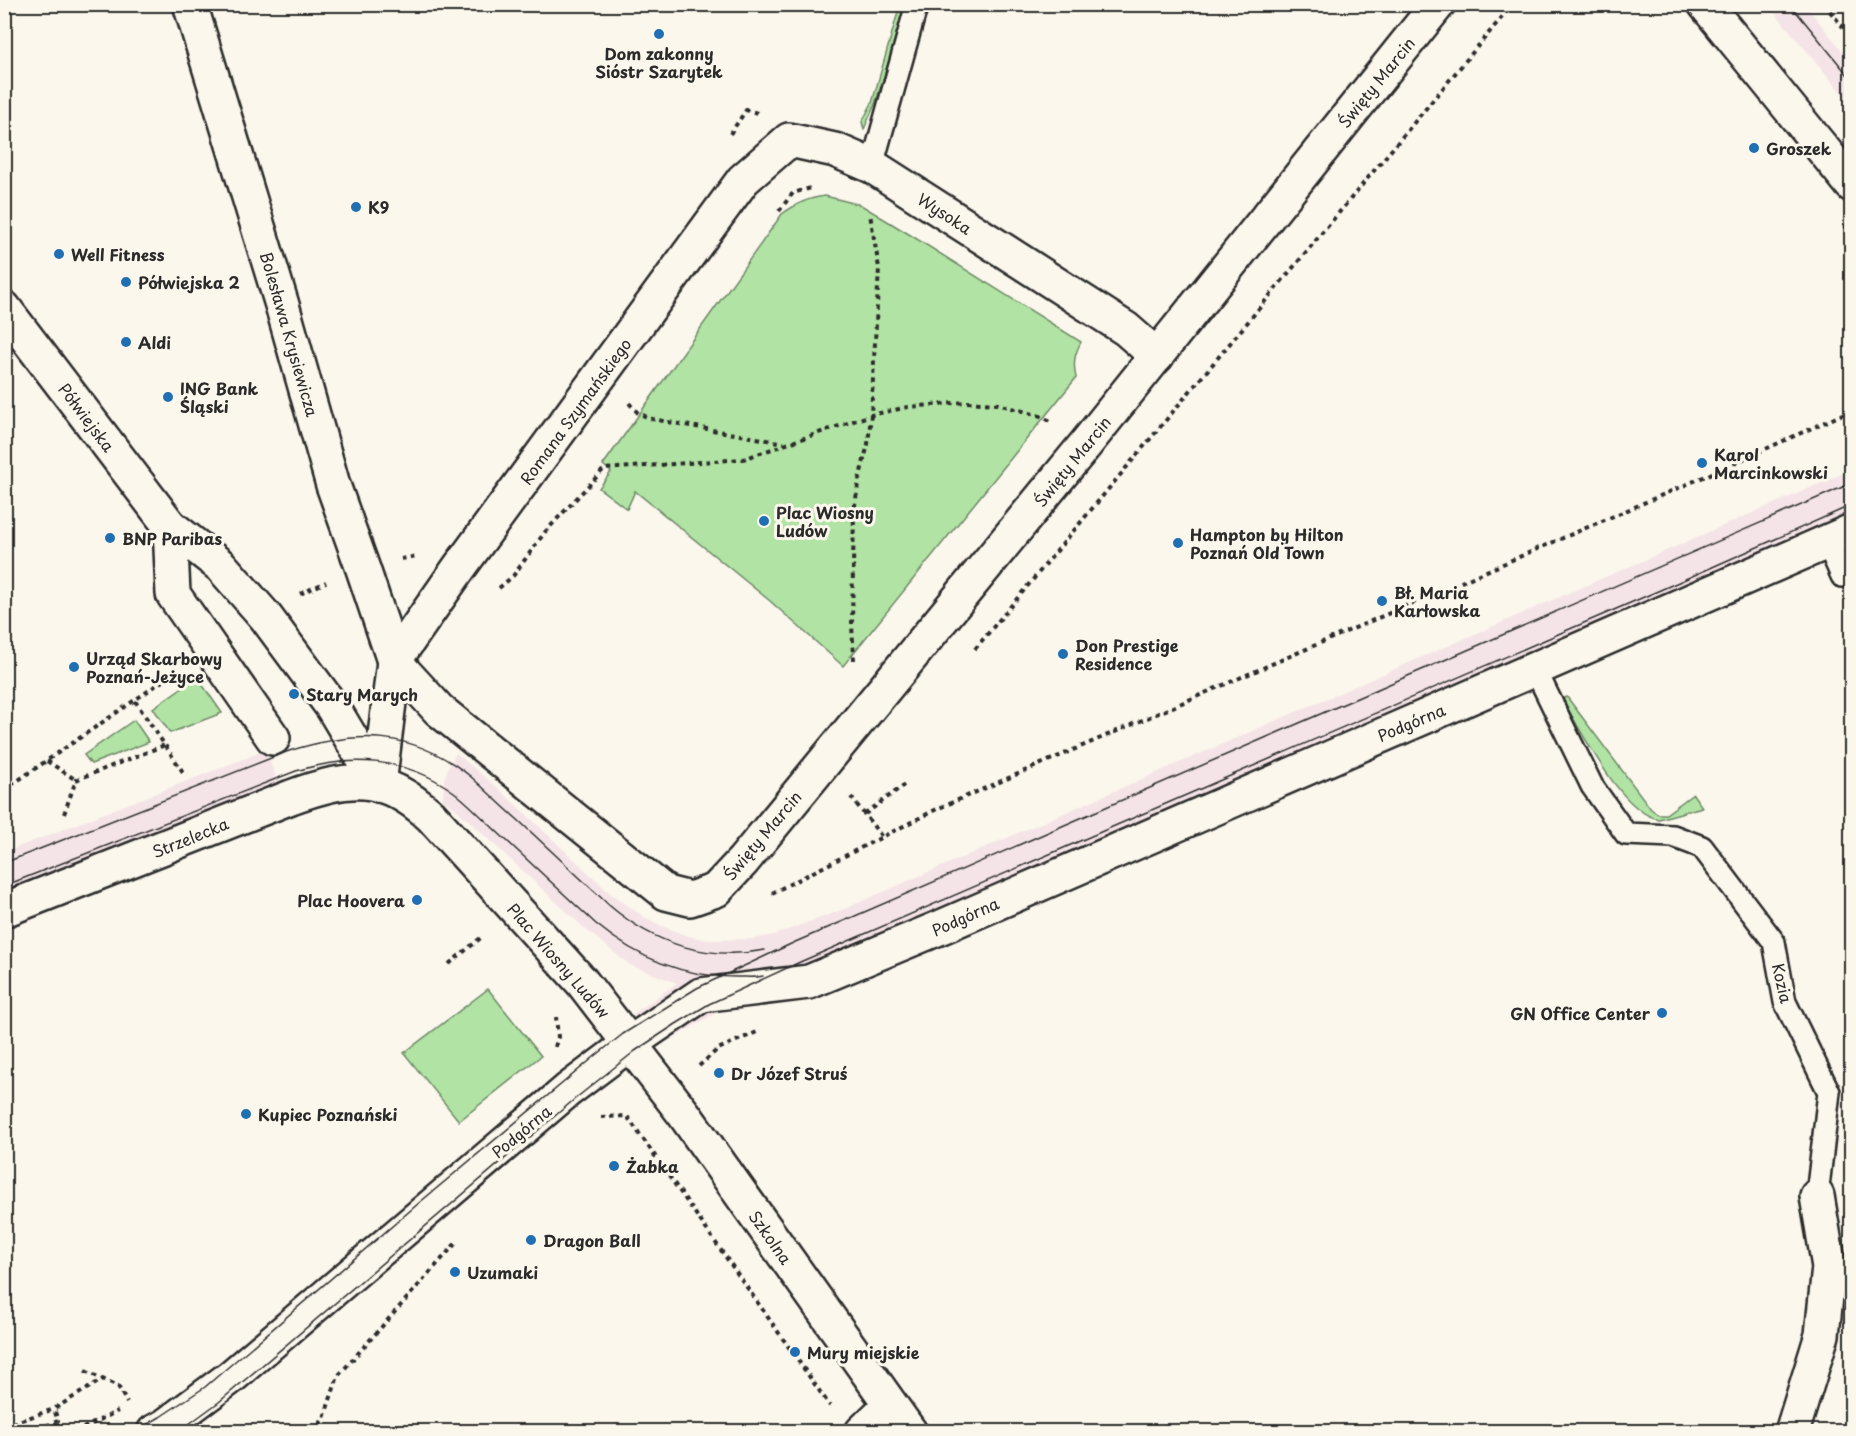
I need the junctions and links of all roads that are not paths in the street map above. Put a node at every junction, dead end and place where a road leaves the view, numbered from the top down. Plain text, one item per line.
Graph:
1 (190, 4) edge
2 (917, 4) edge
3 (1438, 4) edge
4 (1705, 4) edge
5 (872, 166) junction
6 (1851, 185) edge
7 (4, 308) edge
8 (1157, 356) junction
9 (170, 526) junction
10 (1839, 537) edge
11 (1842, 576) dead end
12 (394, 661) junction
13 (1535, 669) junction
14 (273, 738) dead end
15 (379, 785) junction
16 (4, 910) edge
17 (630, 1044) junction
18 (1817, 1196) joint
19 (890, 1405) junction
20 (159, 1429) edge
21 (862, 1431) edge
22 (910, 1431) edge
23 (1792, 1431) edge

1 - 12 street, Bolesława Krysiewicza
2 - 5 lane
3 - 8 street, Święty Marcin
4 - 6 street
5 - 8 street, Wysoka
5 - 12 street, Romana Szymańskiego
7 - 9 street, Półwiejska
8 - 12 street, Święty Marcin
9 - 14 street
9 - 15 street, Półwiejska
10 - 11 lane
10 - 13 street, Podgórna
12 - 15 street, Romana Szymańskiego
13 - 17 street, Podgórna
13 - 18 lane, Kozia
15 - 16 street, Strzelecka
15 - 17 street, Plac Wiosny Ludów
17 - 19 street, Szkolna
17 - 20 street, Podgórna
18 - 23 street, Kozia
19 - 21 street
19 - 22 street, Szkolna

